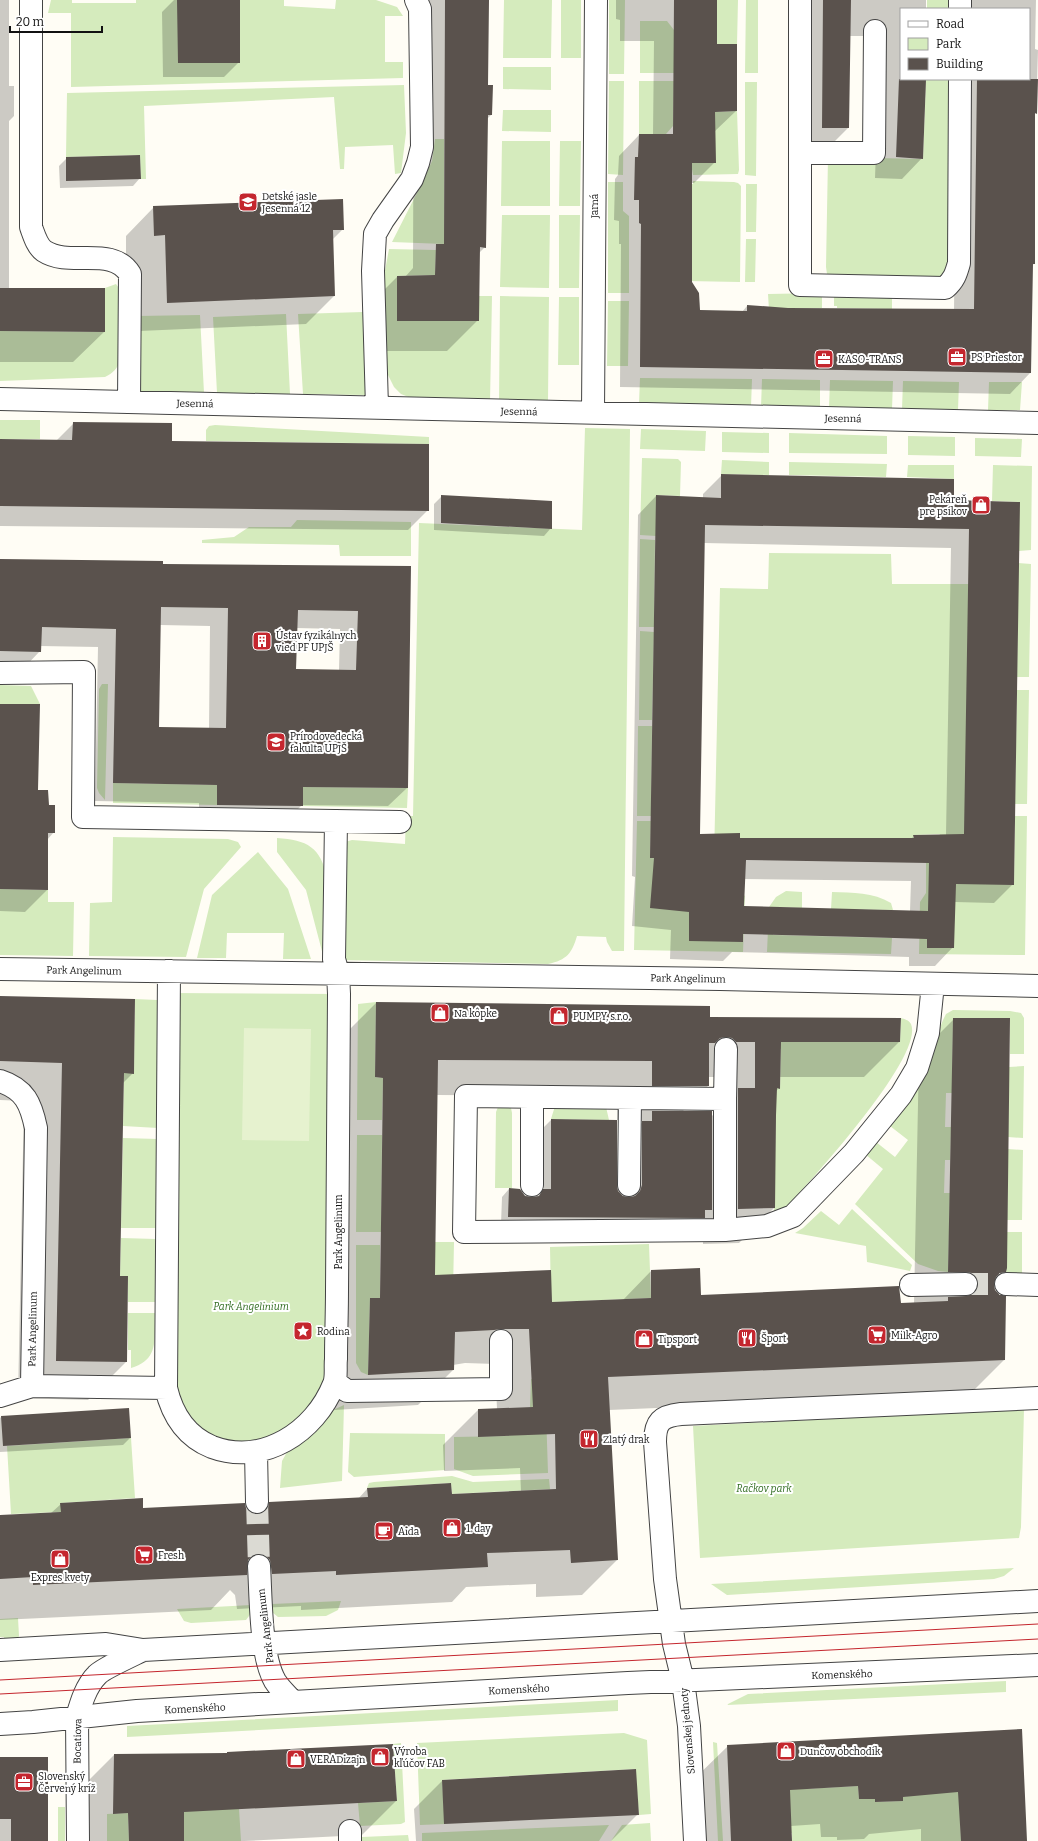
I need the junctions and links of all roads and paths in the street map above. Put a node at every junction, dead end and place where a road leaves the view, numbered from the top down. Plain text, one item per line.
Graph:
1 (31, 0) edge
2 (416, 0) edge
3 (596, 0) edge
4 (800, 0) edge
5 (875, 31) dead end
6 (960, 80) edge
7 (800, 153) junction
8 (0, 399) edge
9 (129, 402) junction
10 (376, 408) junction
11 (593, 412) junction
12 (1038, 423) edge
13 (0, 673) edge
14 (336, 821) junction
15 (400, 822) dead end
16 (0, 969) edge
17 (169, 971) junction
18 (338, 973) junction
19 (933, 984) junction
20 (1038, 986) edge
21 (726, 1049) dead end
22 (0, 1081) edge
23 (532, 1096) junction
24 (630, 1098) junction
25 (725, 1099) junction
26 (532, 1185) dead end
27 (629, 1185) dead end
28 (725, 1230) junction
29 (966, 1284) tunnel mouth
30 (1006, 1284) tunnel mouth
31 (910, 1285) dead end
32 (1038, 1285) edge
33 (501, 1341) dead end
34 (335, 1382) junction
35 (32, 1386) junction
36 (166, 1388) junction
37 (0, 1396) edge
38 (1038, 1398) edge
39 (256, 1452) junction
40 (257, 1502) tunnel mouth
41 (259, 1566) tunnel mouth
42 (1038, 1602) edge
43 (671, 1621) junction
44 (265, 1644) junction
45 (0, 1650) edge
46 (143, 1650) junction
47 (1038, 1665) edge
48 (683, 1681) junction
49 (293, 1702) junction
50 (77, 1717) junction
51 (0, 1724) edge
52 (78, 1841) edge
53 (696, 1841) edge

1 - 9 street
2 - 10 street
3 - 11 street, Jarná
4 - 7 street
5 - 7 street
6 - 7 street
8 - 9 street, Jesenná
9 - 10 street, Jesenná
10 - 11 street, Jesenná
11 - 12 street, Jesenná
13 - 14 street
14 - 15 street
14 - 18 street
16 - 17 street, Park Angelinum
17 - 18 street, Park Angelinum
17 - 36 street, Park Angelinum
18 - 19 street, Park Angelinum
18 - 34 street, Park Angelinum
19 - 20 street, Park Angelinum
19 - 28 street
21 - 25 street
22 - 35 street, Park Angelinum
23 - 24 street
23 - 26 street
23 - 28 street
24 - 25 street
24 - 27 street
25 - 28 street
29 - 31 street
30 - 32 street
33 - 34 street
34 - 39 street, Park Angelinum
35 - 36 street
35 - 37 street
36 - 39 street, Park Angelinum
38 - 43 street
39 - 40 street
41 - 44 street, Park Angelinum
42 - 43 street
43 - 44 street
43 - 48 street, Slovenskej jednoty
44 - 46 street
44 - 49 street, Park Angelinum
45 - 46 street
46 - 50 street, Bocatiova
47 - 48 street, Komenského
48 - 49 street, Komenského
48 - 53 street, Slovenskej jednoty
49 - 50 street, Komenského
50 - 51 street, Komenského
50 - 52 street, Bocatiova

